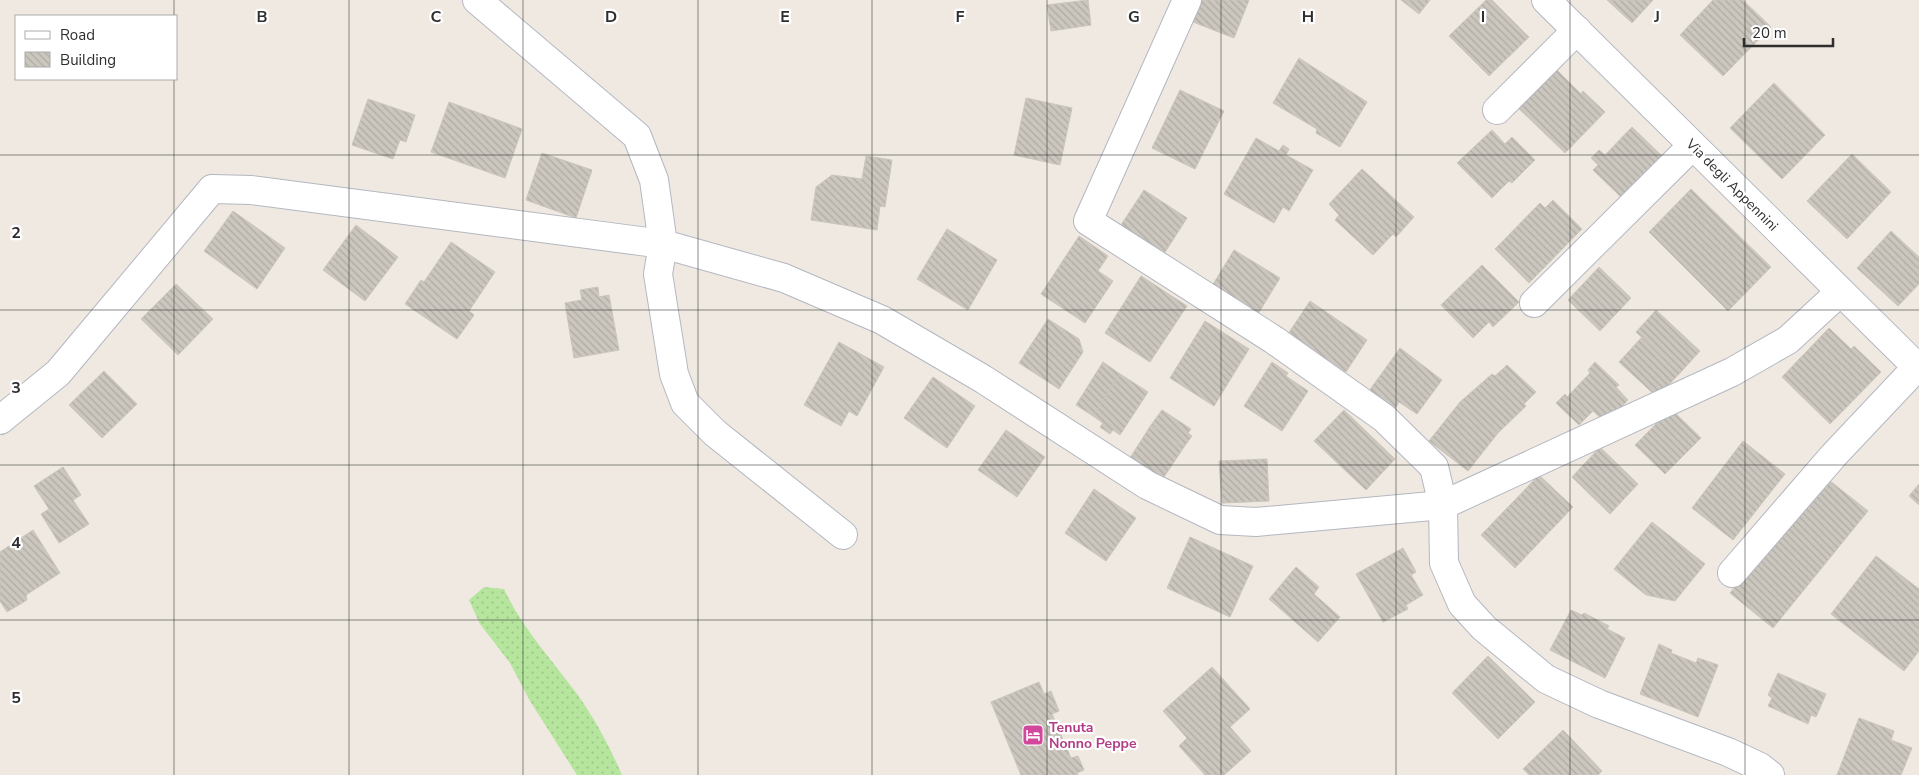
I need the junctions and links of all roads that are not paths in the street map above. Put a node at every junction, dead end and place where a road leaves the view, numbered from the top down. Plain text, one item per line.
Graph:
1 (476, 0) edge
2 (1187, 0) edge
3 (1546, 0) edge
4 (1576, 30) junction
5 (1497, 110) dead end
6 (1692, 146) junction
7 (663, 244) junction
8 (1840, 292) junction
9 (1534, 303) dead end
10 (1918, 368) edge
11 (0, 420) edge
12 (1444, 505) junction
13 (843, 536) dead end
14 (1732, 573) dead end
15 (1770, 775) edge

1 - 7 street
2 - 12 street
3 - 4 street, Via degli Appennini
4 - 5 street
4 - 6 street, Via degli Appennini
6 - 8 street, Via degli Appennini
6 - 9 street
7 - 11 street
7 - 12 street
7 - 13 street
8 - 10 street, Via degli Appennini
8 - 12 street
10 - 14 street
12 - 15 street

